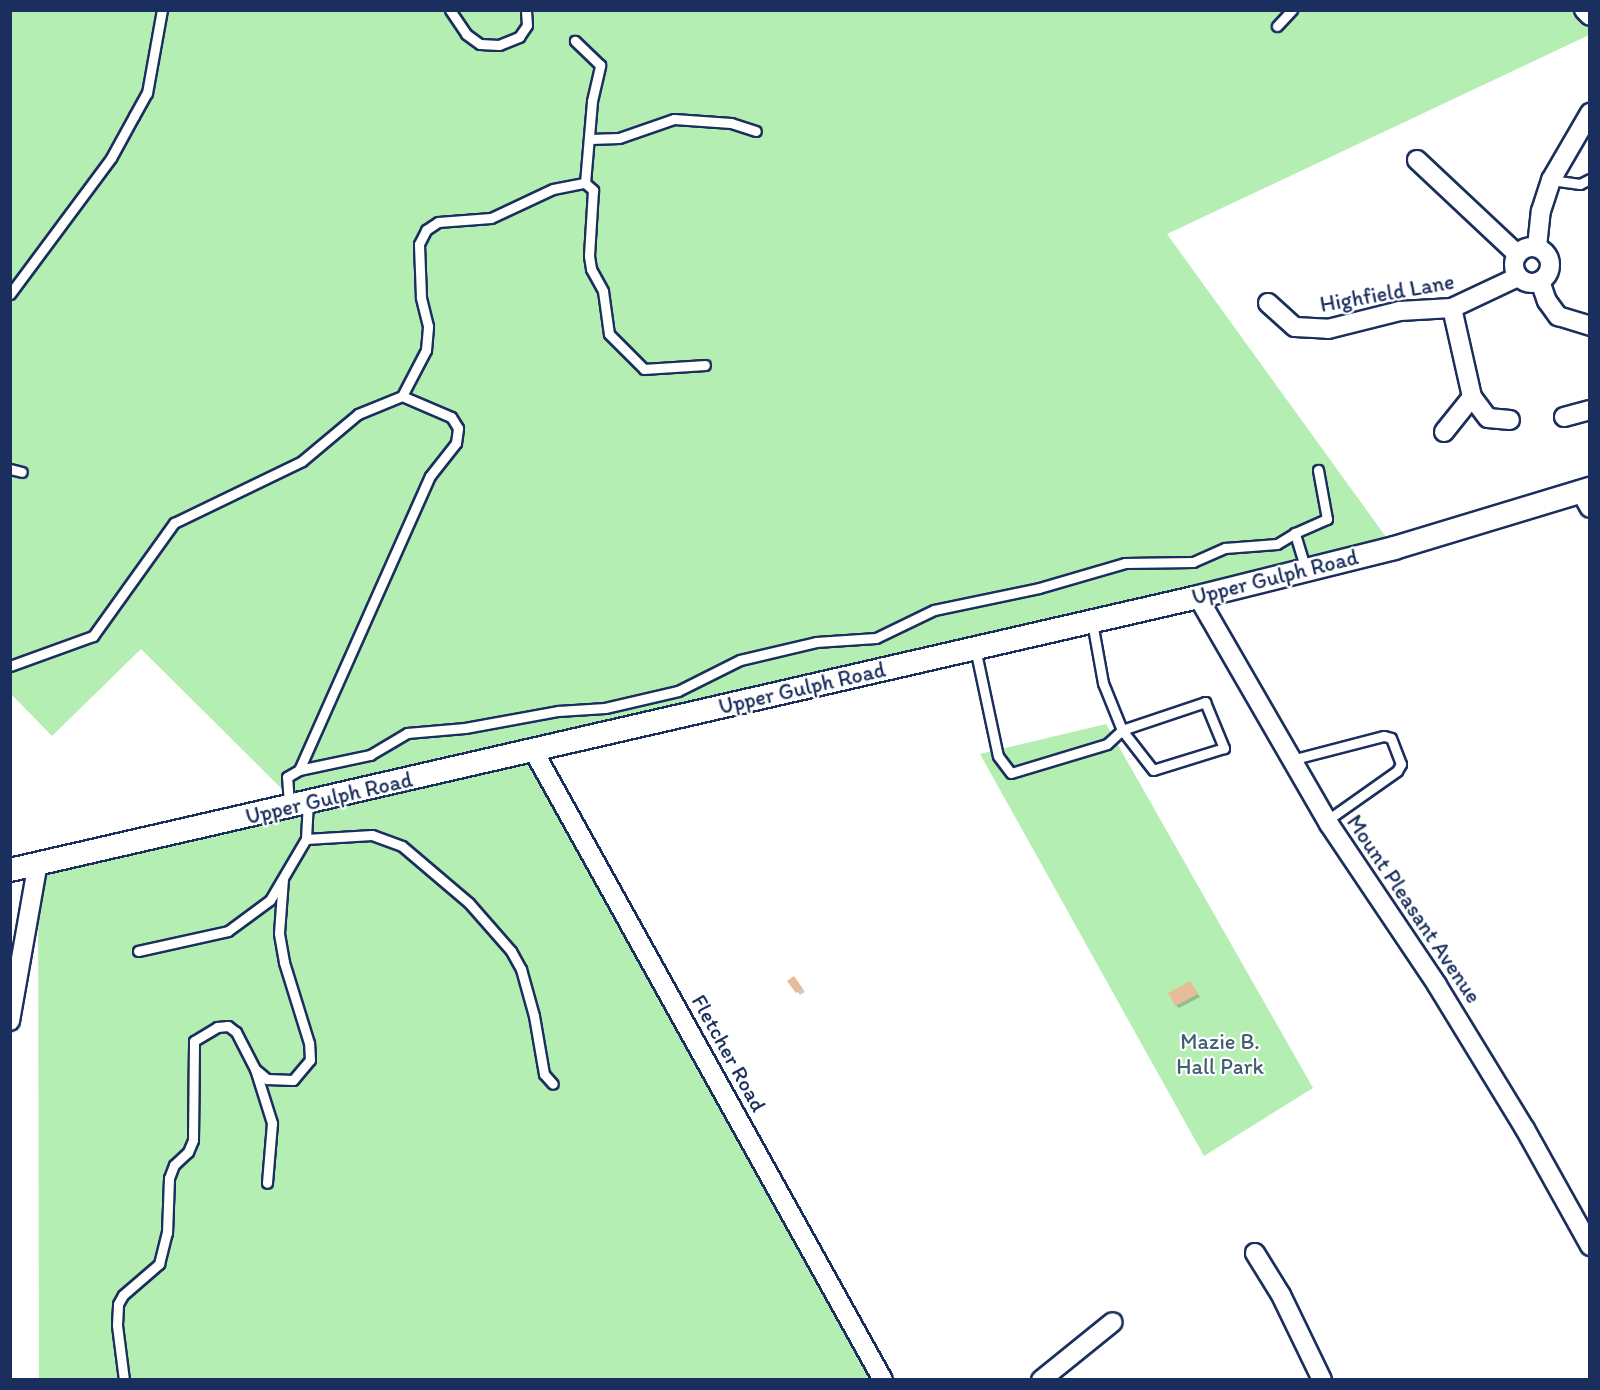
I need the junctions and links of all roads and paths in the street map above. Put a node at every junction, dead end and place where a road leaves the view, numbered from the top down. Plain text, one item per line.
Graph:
1 (162, 10) edge
2 (450, 10) edge
3 (526, 10) edge
4 (1292, 10) edge
5 (1584, 10) edge
6 (1590, 16) edge
7 (1277, 26) dead end
8 (575, 41) dead end
9 (1590, 113) edge
10 (756, 130) dead end
11 (590, 139) junction
12 (1417, 160) dead end
13 (1590, 179) edge
14 (1551, 180) junction
15 (585, 183) junction
16 (1537, 248) junction
17 (1517, 254) junction
18 (1518, 276) junction
19 (1540, 281) junction
20 (10, 294) edge
21 (1268, 303) dead end
22 (1452, 308) junction
23 (1590, 326) edge
24 (705, 365) dead end
25 (402, 396) junction
26 (1472, 397) junction
27 (1590, 410) edge
28 (1564, 417) dead end
29 (1510, 420) dead end
30 (1444, 432) dead end
31 (10, 469) edge
32 (1318, 470) dead end
33 (21, 472) dead end
34 (1587, 496) edge
35 (1295, 533) junction
36 (1306, 570) junction
37 (1198, 597) junction
38 (1092, 622) junction
39 (975, 648) junction
40 (10, 666) edge
41 (1122, 730) junction
42 (533, 750) junction
43 (1291, 760) junction
44 (299, 770) junction
45 (299, 806) junction
46 (1326, 820) junction
47 (306, 839) junction
48 (38, 863) junction
49 (10, 870) edge
50 (283, 879) junction
51 (138, 951) dead end
52 (10, 1021) edge
53 (255, 1069) junction
54 (553, 1084) dead end
55 (267, 1183) dead end
56 (1590, 1246) edge
57 (1255, 1253) dead end
58 (1113, 1322) dead end
59 (124, 1380) edge
60 (883, 1380) edge
61 (1041, 1380) edge
62 (1322, 1380) edge

1 - 20 lane
2 - 3 lane
4 - 7 lane
5 - 6 street
8 - 11 lane
9 - 14 street
10 - 11 lane
11 - 15 lane
12 - 17 street
13 - 14 lane
14 - 16 street
15 - 24 lane
15 - 25 lane
16 - 17 street
16 - 19 street
17 - 18 street
18 - 19 street
18 - 22 street, Highfield Lane
19 - 23 street
21 - 22 street, Highfield Lane
22 - 26 street
25 - 40 lane
25 - 44 lane
26 - 29 street
26 - 30 street
27 - 28 street
31 - 33 lane
32 - 35 lane
34 - 36 street, Upper Gulph Road
35 - 36 lane
35 - 44 lane
36 - 37 street, Upper Gulph Road
37 - 38 street, Upper Gulph Road
37 - 43 street, Mount Pleasant Avenue
38 - 39 street, Upper Gulph Road
38 - 41 lane
39 - 41 lane
39 - 42 street, Upper Gulph Road
41 - 41 lane
42 - 45 street, Upper Gulph Road
42 - 60 street, Fletcher Road
43 - 46 street, Mount Pleasant Avenue
43 - 46 lane
44 - 45 lane
45 - 47 lane
45 - 48 street, Upper Gulph Road
46 - 56 street, Mount Pleasant Avenue
47 - 50 lane
47 - 54 lane
48 - 49 street, Upper Gulph Road
48 - 52 street
50 - 51 lane
50 - 53 lane
53 - 55 lane
53 - 59 lane
57 - 62 street
58 - 61 street

